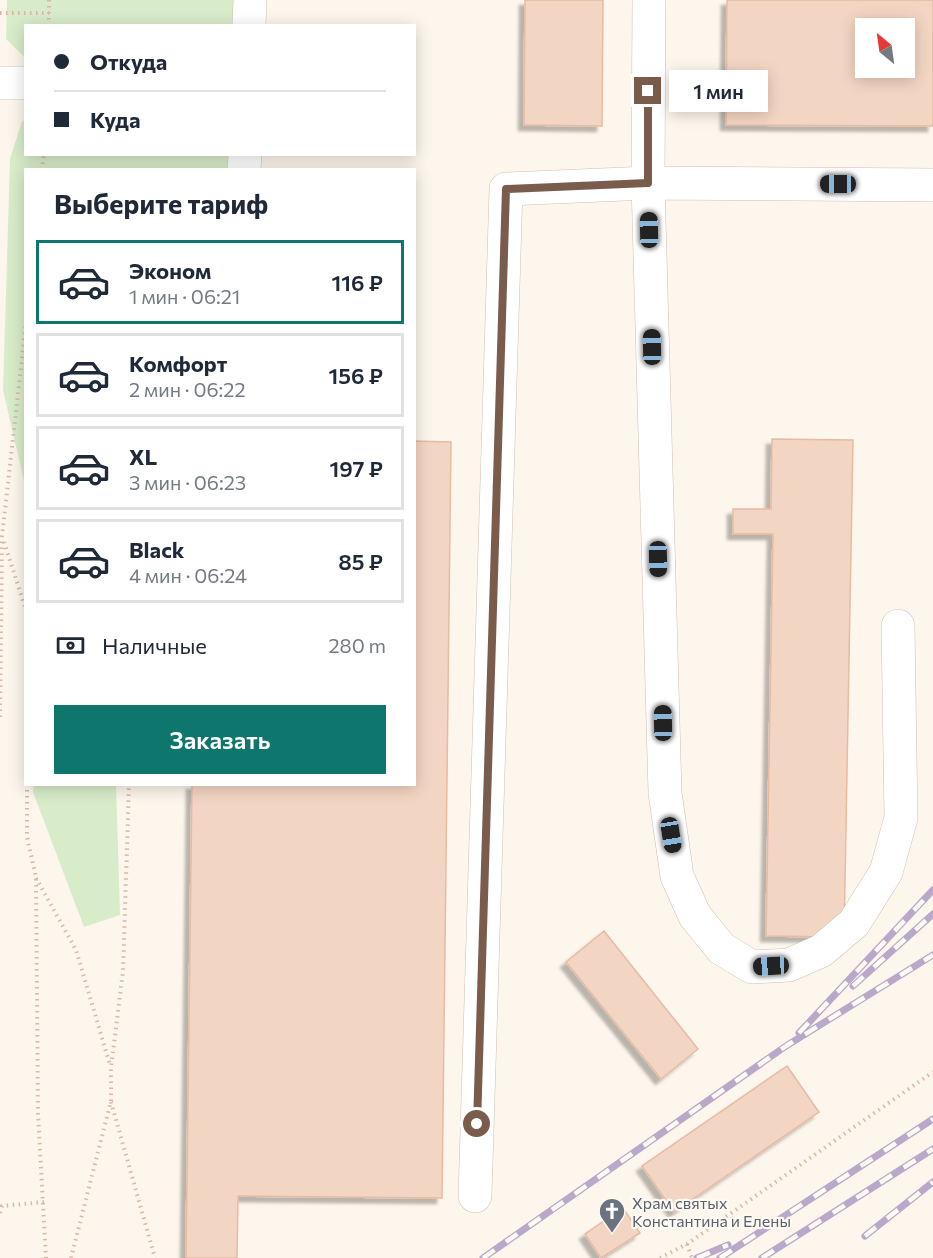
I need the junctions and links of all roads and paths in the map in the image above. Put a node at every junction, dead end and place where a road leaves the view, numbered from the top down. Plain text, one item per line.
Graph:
1 (49, 0) edge
2 (250, 0) edge
3 (649, 0) edge
4 (0, 13) edge
5 (49, 13) junction
6 (49, 24) edge
7 (249, 24) edge
8 (0, 83) edge
9 (24, 83) edge
10 (648, 183) junction
11 (933, 185) edge
12 (24, 340) edge
13 (2, 537) junction
14 (24, 604) edge
15 (898, 626) dead end
16 (0, 717) edge
17 (27, 786) edge
18 (129, 786) edge
19 (36, 877) junction
20 (111, 1068) junction
21 (933, 1072) edge
22 (111, 1101) junction
23 (475, 1196) dead end
24 (44, 1202) junction
25 (0, 1213) edge
26 (687, 1244) junction
27 (46, 1258) edge
28 (71, 1258) edge
29 (155, 1258) edge
30 (660, 1258) edge
31 (692, 1258) edge

1 - 5 path
2 - 7 lane
3 - 10 lane
4 - 5 path
5 - 6 path
8 - 9 lane
10 - 11 lane
10 - 15 lane
10 - 23 lane
12 - 13 path
13 - 14 path
13 - 16 path
17 - 19 path
18 - 20 path
19 - 20 path
19 - 24 path
20 - 22 path
21 - 26 path
22 - 28 path
22 - 29 path
24 - 25 path
24 - 27 path
26 - 30 path
26 - 31 path

